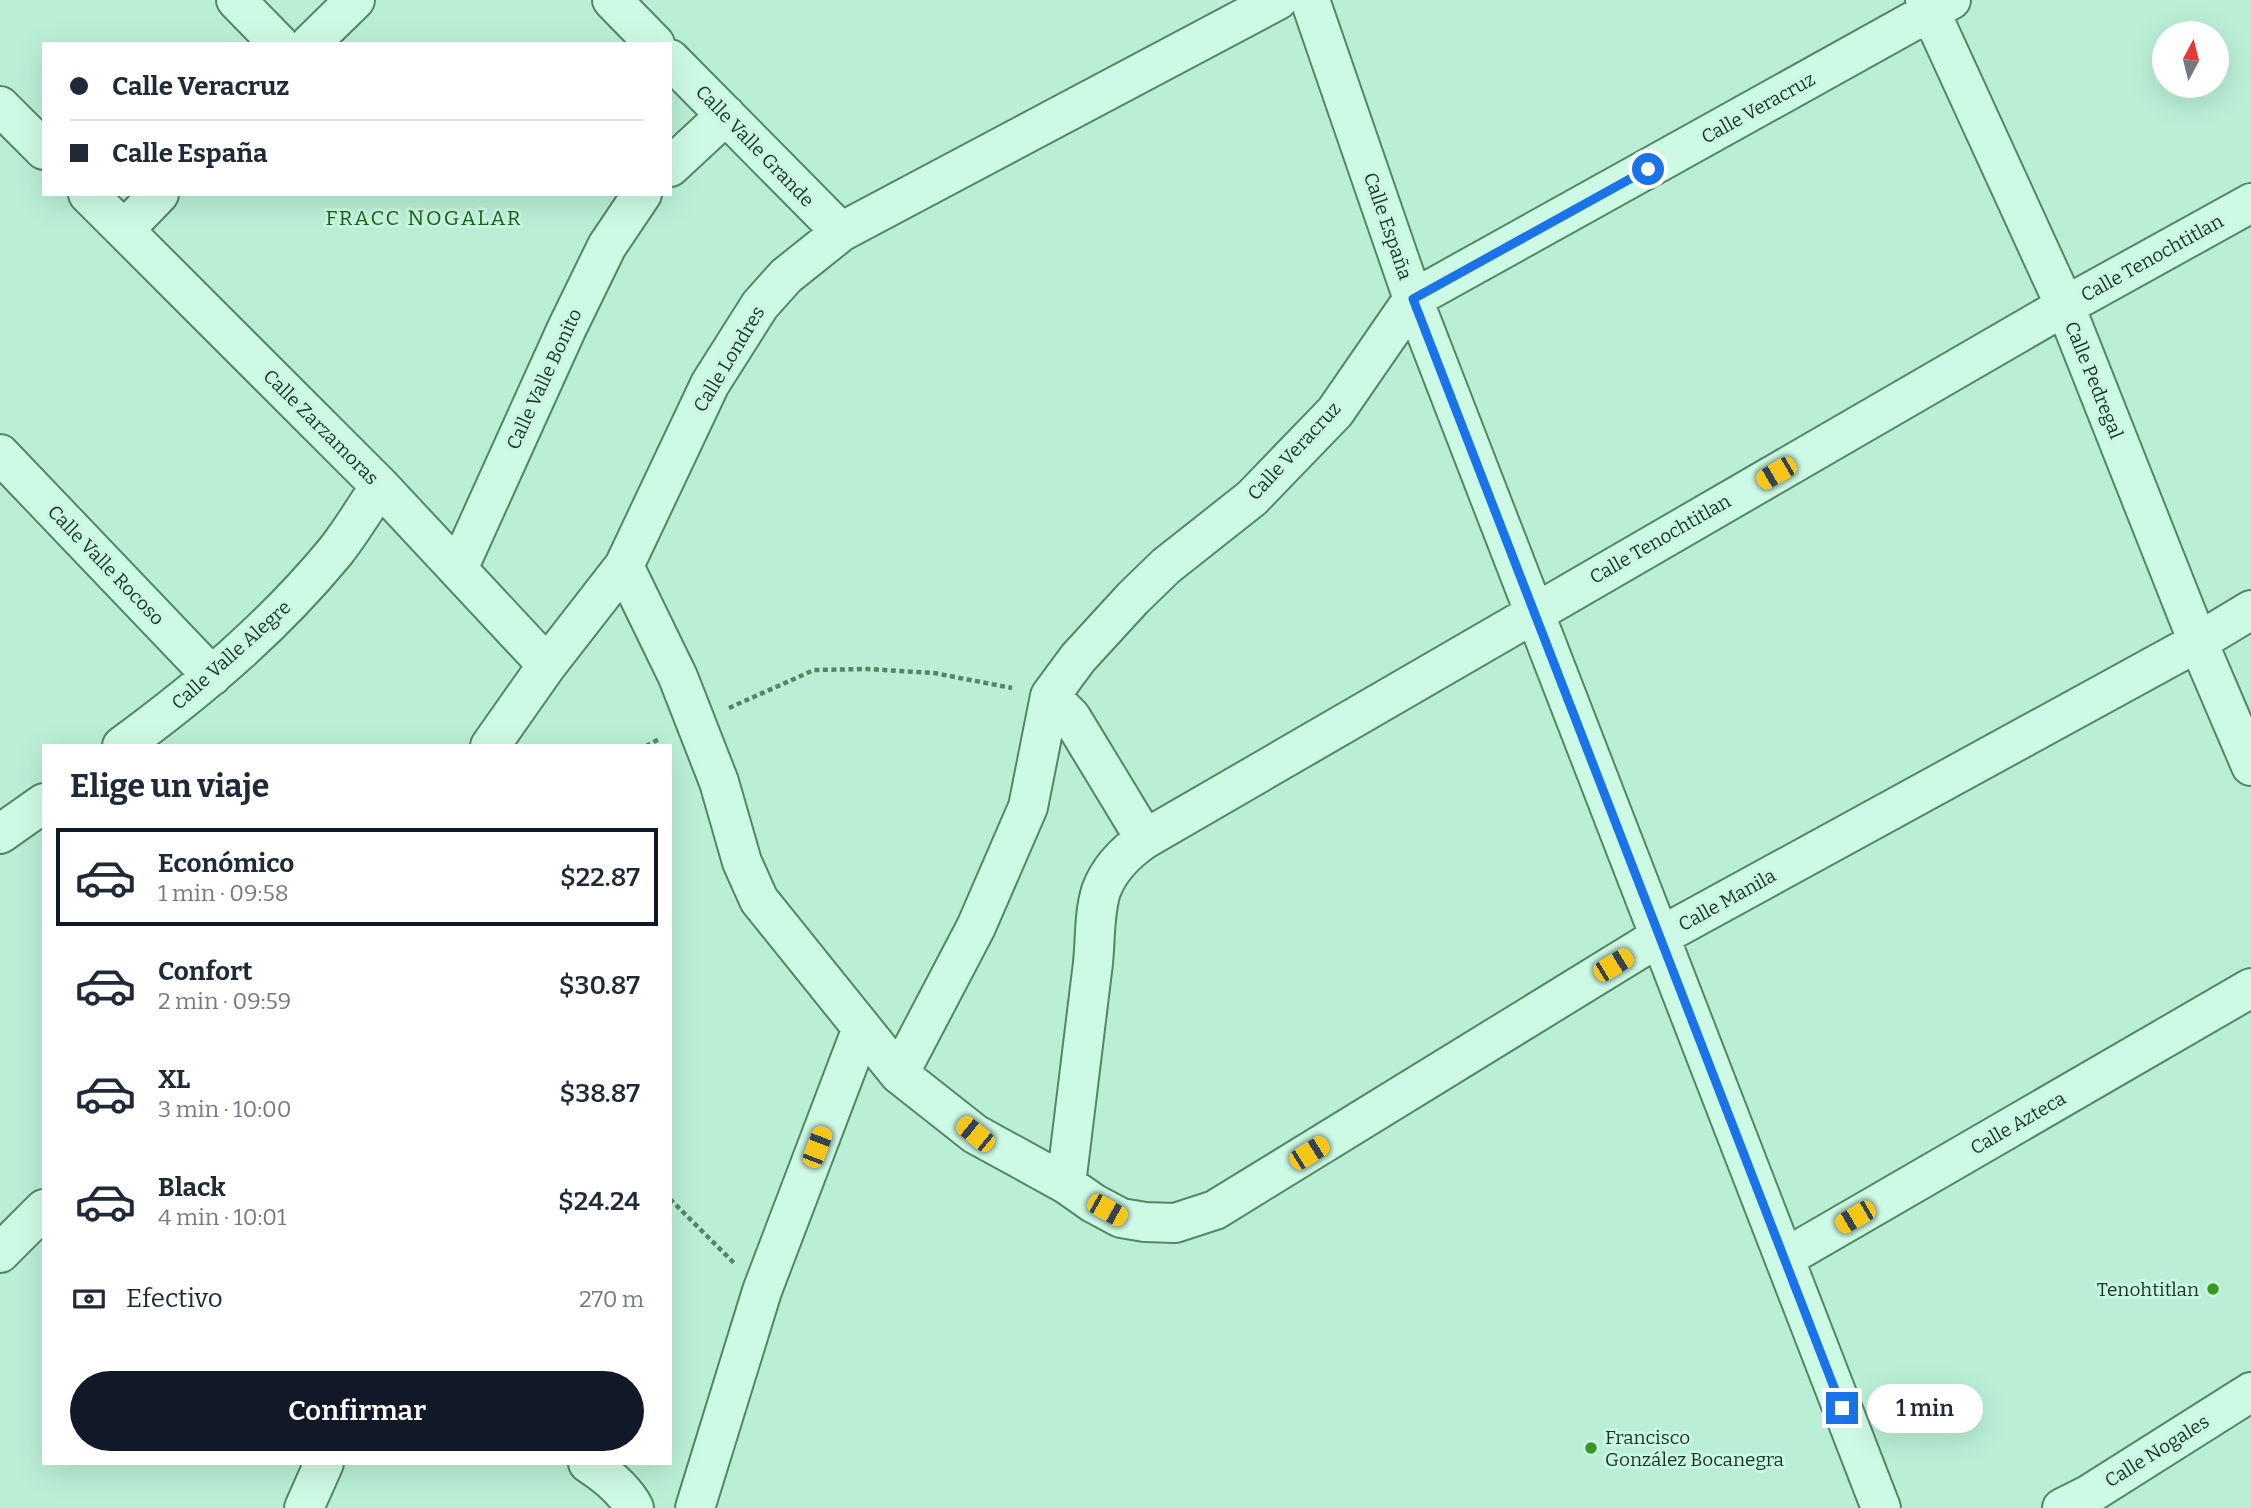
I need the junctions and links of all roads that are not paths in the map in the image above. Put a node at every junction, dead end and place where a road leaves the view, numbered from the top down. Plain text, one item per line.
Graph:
1 (236, 0) edge
2 (355, 0) edge
3 (612, 0) edge
4 (1278, 0) edge
5 (1310, 0) edge
6 (1935, 4) edge
7 (277, 42) edge
8 (312, 42) edge
9 (653, 42) edge
10 (672, 61) edge
11 (0, 106) edge
12 (726, 115) junction
13 (42, 148) edge
14 (672, 165) edge
15 (91, 196) edge
16 (157, 196) edge
17 (641, 196) edge
18 (2251, 203) edge
19 (124, 230) junction
20 (841, 232) junction
21 (1413, 299) junction
22 (2065, 306) junction
23 (0, 454) edge
24 (380, 486) junction
25 (624, 566) junction
26 (458, 569) junction
27 (2251, 610) edge
28 (1534, 612) junction
29 (2198, 642) junction
30 (547, 665) junction
31 (212, 676) junction
32 (1050, 696) junction
33 (125, 744) edge
34 (491, 744) edge
35 (2251, 766) edge
36 (42, 804) edge
37 (0, 834) edge
38 (1145, 839) junction
39 (1659, 937) junction
40 (2251, 988) edge
41 (863, 1028) junction
42 (900, 1074) junction
43 (1066, 1184) junction
44 (42, 1211) edge
45 (2, 1248) edge
46 (1785, 1258) junction
47 (2251, 1392) edge
48 (323, 1465) edge
49 (590, 1465) edge
50 (304, 1508) edge
51 (634, 1508) edge
52 (695, 1508) edge
53 (1881, 1508) edge
54 (2063, 1508) edge

1 - 7 street
2 - 8 street
3 - 9 street
4 - 20 street, Calle Londres
5 - 21 street, Calle España
6 - 21 street, Calle Veracruz
6 - 22 street, Calle Pedregal
10 - 12 street, Calle Valle Grande
11 - 13 street
12 - 14 street
12 - 20 street, Calle Valle Grande
15 - 19 street, Calle Zarzamoras
16 - 19 street
17 - 26 street, Calle Valle Bonito
18 - 22 street, Calle Tenochtitlan
19 - 24 street, Calle Zarzamoras
20 - 25 street, Calle Londres
21 - 28 street, Calle España
21 - 32 street, Calle Veracruz
22 - 28 street, Calle Tenochtitlan
22 - 29 street, Calle Pedregal
23 - 31 street, Calle Valle Rocoso
24 - 26 street, Calle Zarzamoras
24 - 31 street, Calle Valle Alegre
25 - 30 street, Calle Londres
25 - 41 street, Calle Manila
26 - 30 street, Calle Zarzamoras
27 - 29 street, Calle Manila
28 - 38 street, Calle Tenochtitlan
28 - 39 street, Calle España
29 - 35 street, Calle Pedregal
29 - 39 street, Calle Manila
30 - 34 street, Calle Londres
31 - 33 street, Calle Valle Alegre
32 - 38 street
32 - 42 street
36 - 37 street
38 - 43 street, Calle Tenochtitlan
39 - 43 street, Calle Manila
39 - 46 street, Calle España
40 - 46 street, Calle Azteca
41 - 42 street, Calle Manila
41 - 52 street
42 - 43 street, Calle Manila
44 - 45 street
46 - 53 street, Calle España
47 - 54 street, Calle Nogales
48 - 50 street
49 - 51 street

